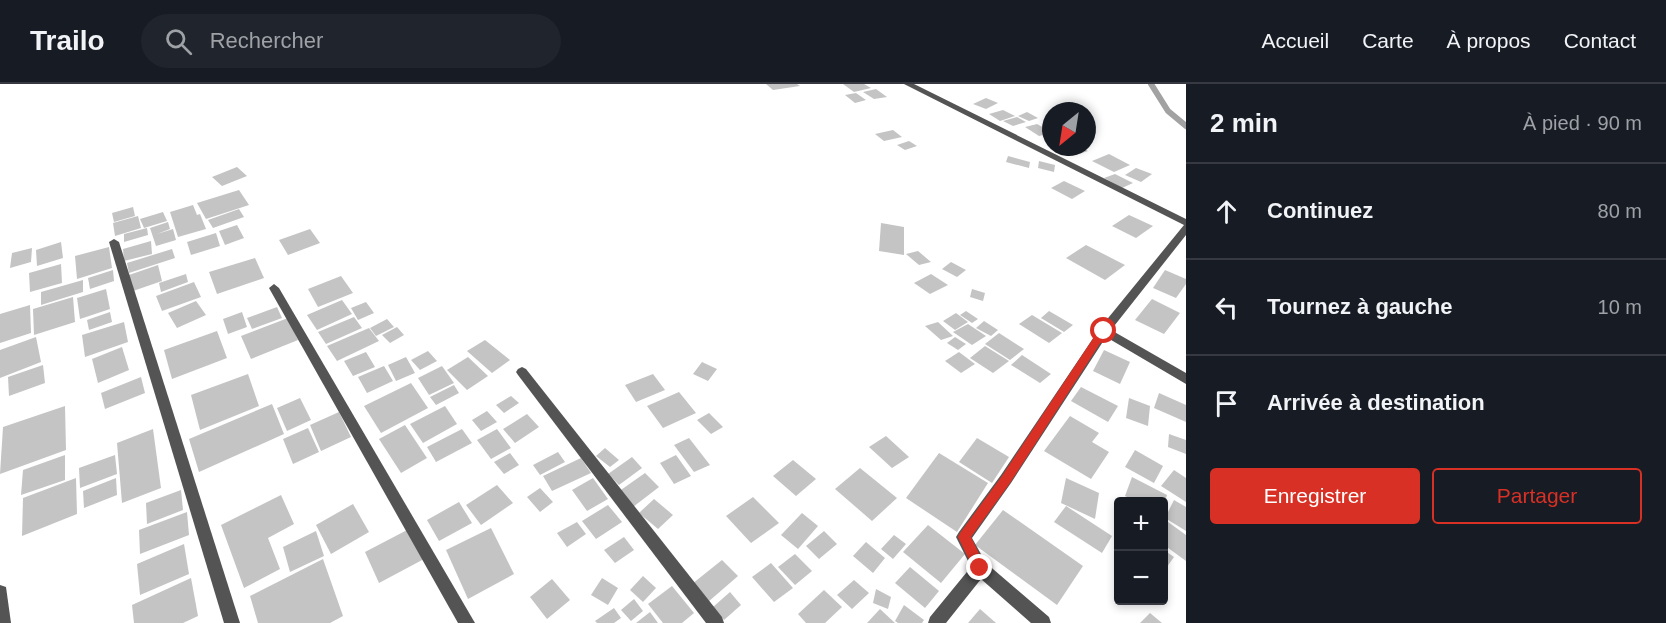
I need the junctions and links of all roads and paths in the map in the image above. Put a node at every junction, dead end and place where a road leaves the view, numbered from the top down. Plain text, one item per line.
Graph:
1 (908, 84) edge
2 (1186, 223) edge
3 (1186, 228) edge
4 (114, 242) dead end
5 (274, 288) dead end
6 (1104, 331) junction
7 (522, 372) dead end
8 (1186, 379) edge
9 (980, 568) junction
10 (0, 593) edge
11 (3, 623) edge
12 (232, 623) edge
13 (467, 623) edge
14 (716, 623) edge
15 (936, 623) edge
16 (1042, 623) edge

1 - 2 street
3 - 6 street
4 - 12 street
5 - 13 street
6 - 8 street
6 - 9 street
7 - 14 street
9 - 15 street
9 - 16 street
10 - 11 street

